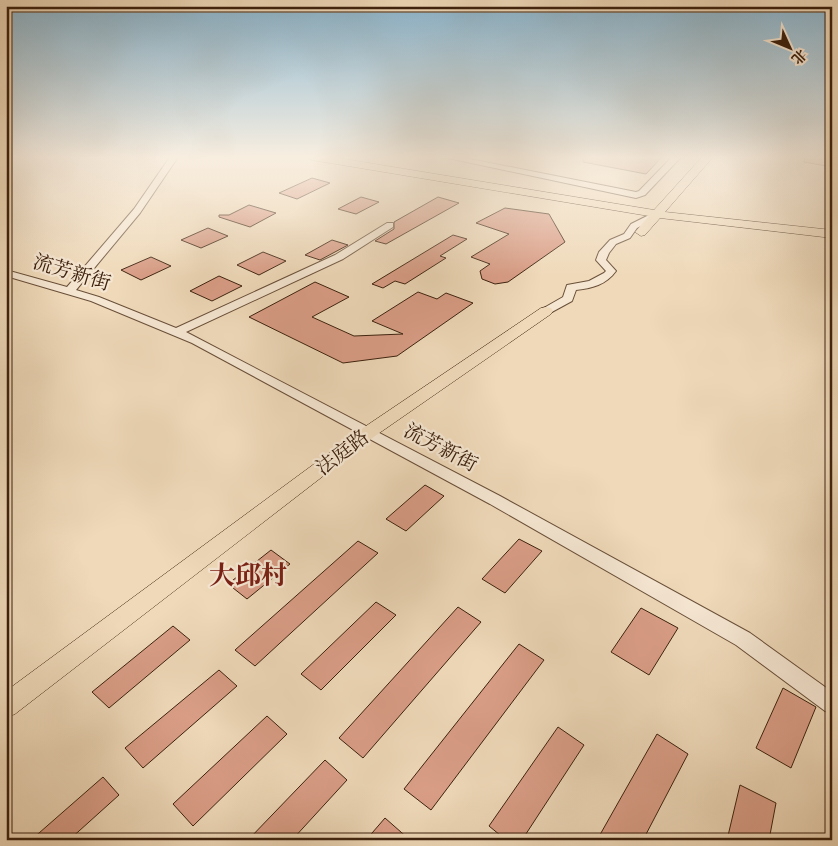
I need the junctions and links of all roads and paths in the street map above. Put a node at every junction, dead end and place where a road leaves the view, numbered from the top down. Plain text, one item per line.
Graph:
1 (146, 196) edge
2 (551, 196) edge
3 (673, 196) edge
4 (657, 214) junction
5 (390, 225) dead end
6 (641, 232) dead end
7 (832, 234) edge
8 (6, 273) edge
9 (69, 292) junction
10 (546, 311) joint
11 (177, 332) junction
12 (369, 432) junction
13 (832, 704) edge
14 (6, 706) edge

1 - 9 street
2 - 4 main road
3 - 4 main road
4 - 6 main road
4 - 7 main road
4 - 10 street, 法庭路
5 - 11 street
8 - 9 street, 流芳新街
9 - 11 street, 流芳新街
10 - 12 main road, 法庭路
11 - 12 street, 流芳新街
12 - 13 street, 流芳新街
12 - 14 main road, 法庭路

